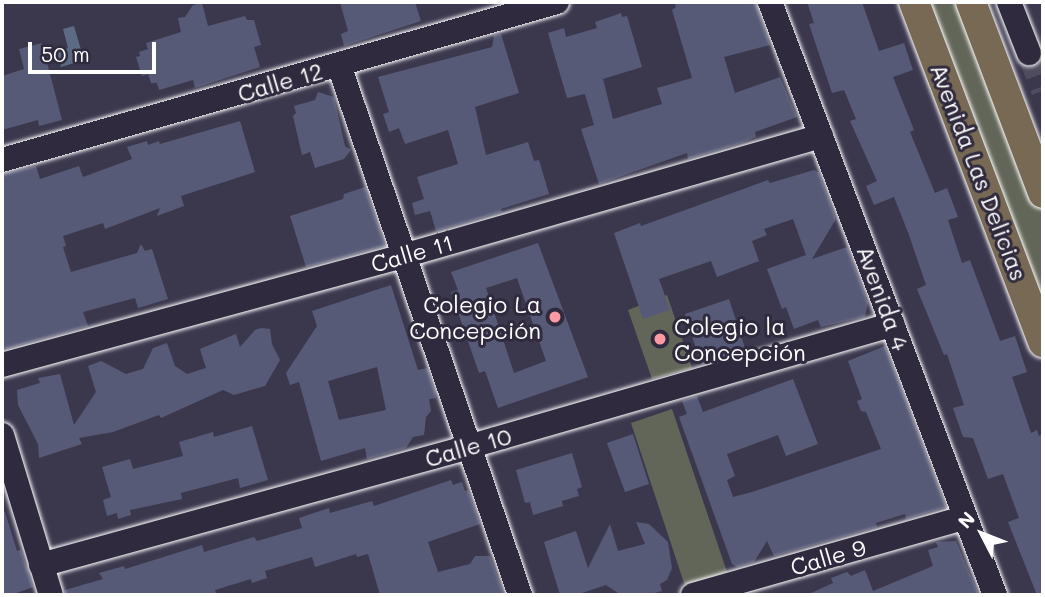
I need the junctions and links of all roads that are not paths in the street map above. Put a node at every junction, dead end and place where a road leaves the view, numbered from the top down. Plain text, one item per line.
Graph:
1 (557, 2) edge
2 (770, 2) edge
3 (914, 2) edge
4 (971, 2) edge
5 (1009, 2) edge
6 (1029, 53) tunnel mouth
7 (339, 65) junction
8 (821, 136) junction
9 (2, 160) edge
10 (1043, 193) edge
11 (402, 256) junction
12 (893, 324) junction
13 (1043, 342) edge
14 (2, 365) edge
15 (2, 435) edge
16 (468, 447) junction
17 (963, 518) junction
18 (41, 565) junction
19 (51, 595) edge
20 (520, 595) edge
21 (693, 595) edge
22 (995, 595) edge

1 - 7 street, Calle 12
2 - 8 street, Avenida 4
3 - 13 main road, Avenida Las Delicias
4 - 10 main road
5 - 6 street
7 - 9 street, Calle 12
7 - 11 street
8 - 11 street, Calle 11
8 - 12 street, Avenida 4
11 - 14 street, Calle 11
11 - 16 street
12 - 16 street, Calle 10
12 - 17 street, Avenida 4
15 - 18 street
16 - 18 street, Calle 10
16 - 20 street
17 - 21 street, Calle 9
17 - 22 street, Avenida 4
18 - 19 street

